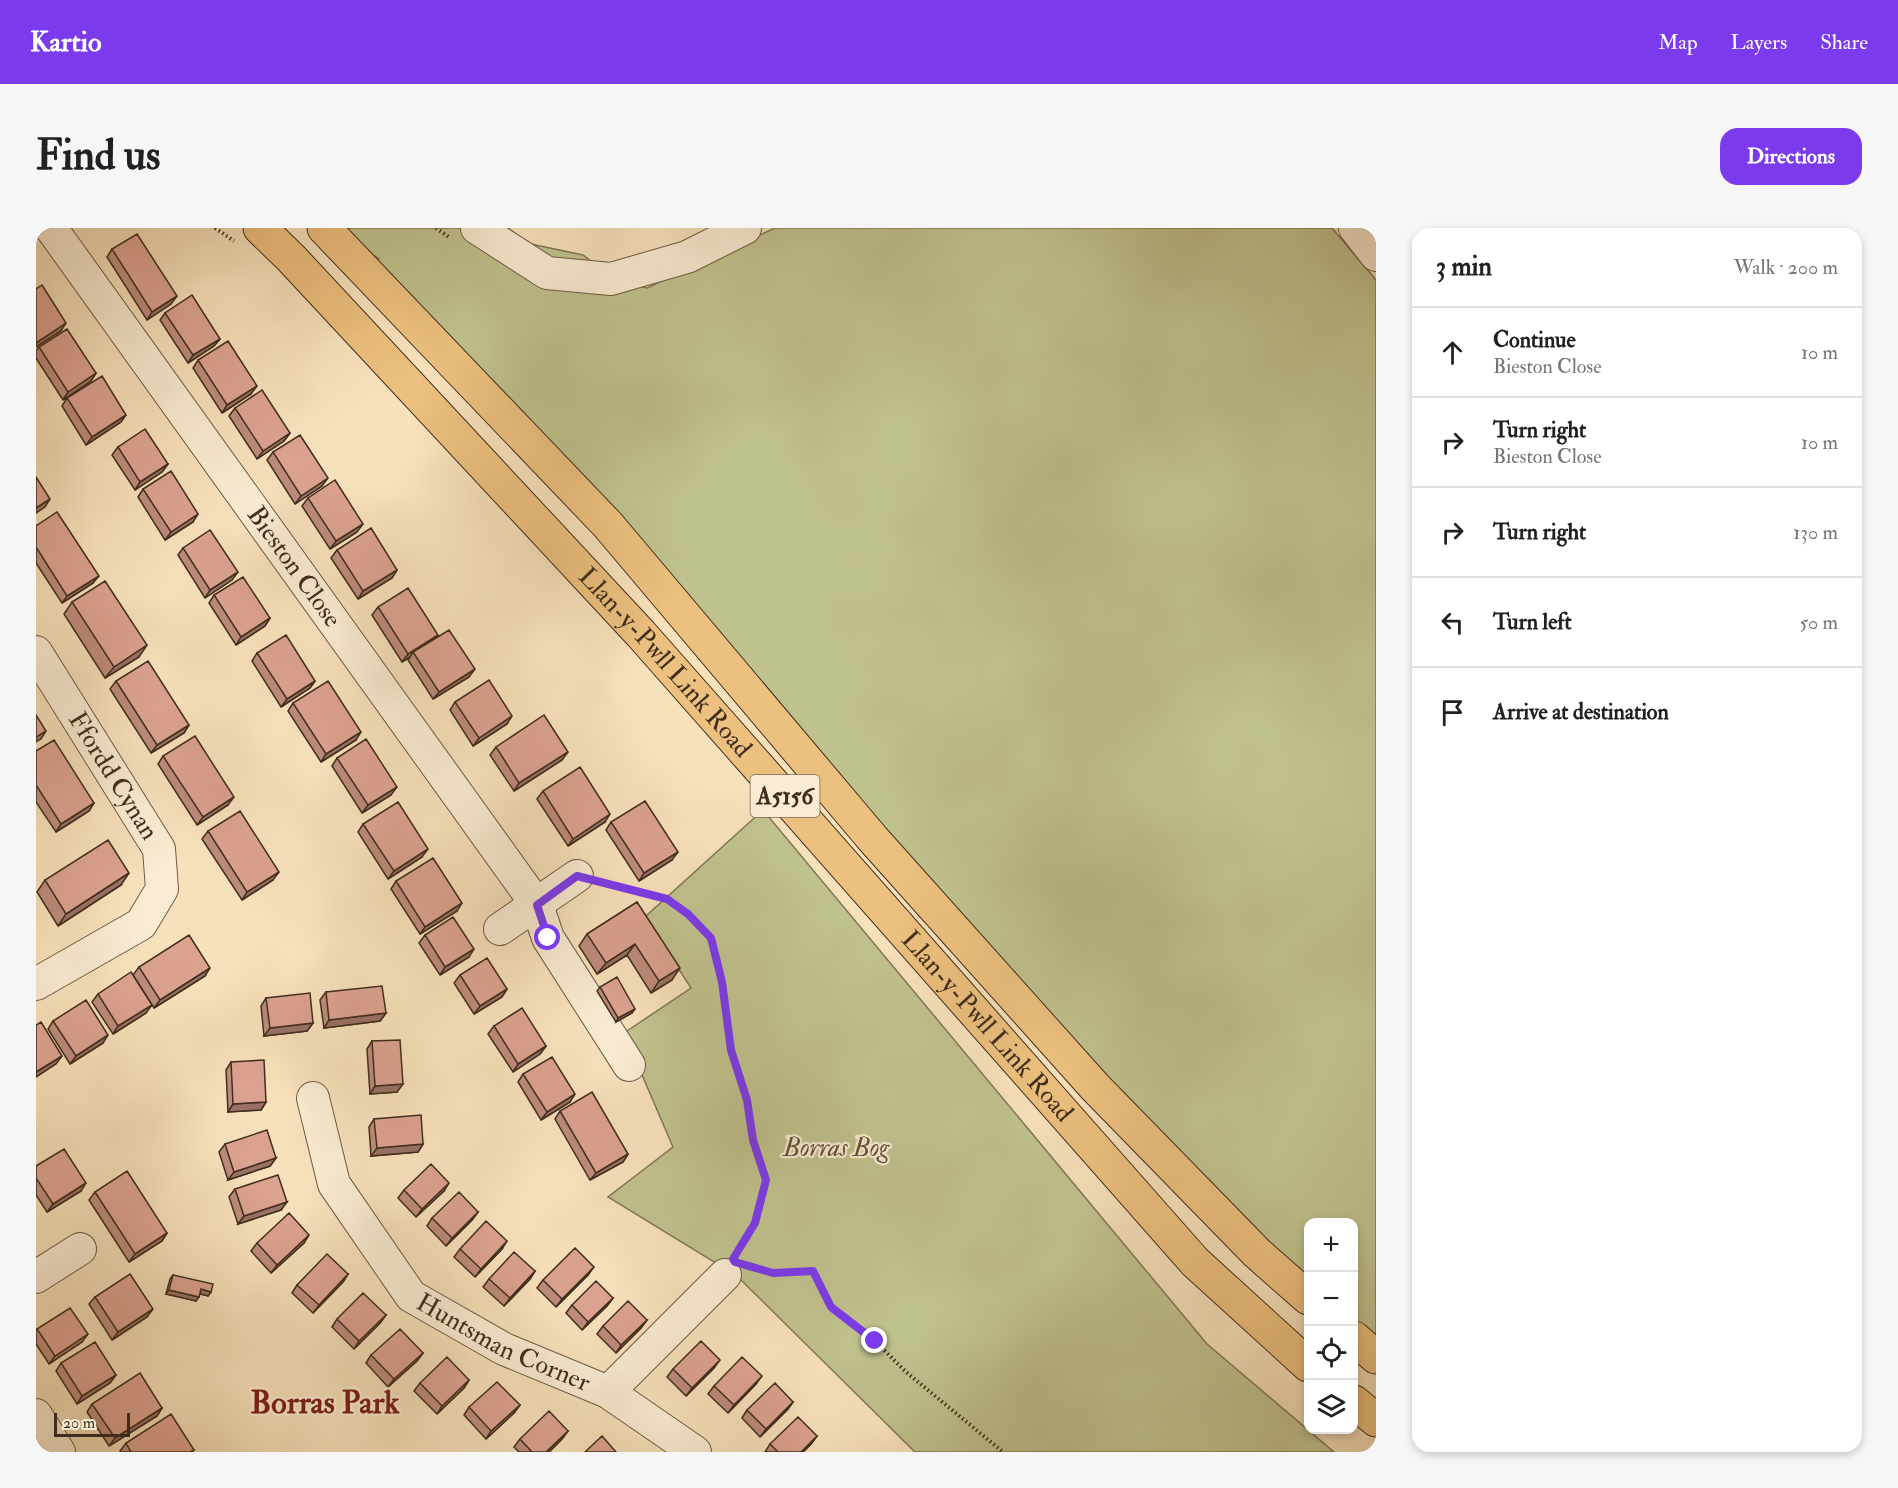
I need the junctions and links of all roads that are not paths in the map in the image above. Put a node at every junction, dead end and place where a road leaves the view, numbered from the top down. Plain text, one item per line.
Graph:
1 (51, 228) edge
2 (260, 228) edge
3 (324, 228) edge
4 (477, 228) edge
5 (745, 228) edge
6 (1355, 228) edge
7 (1376, 255) edge
8 (36, 652) edge
9 (577, 876) road end
10 (537, 905) junction
11 (500, 929) dead end
12 (36, 984) edge
13 (629, 1065) dead end
14 (313, 1098) dead end
15 (80, 1249) dead end
16 (729, 1267) road end
17 (36, 1277) edge
18 (1304, 1294) edge
19 (1358, 1342) edge
20 (1376, 1357) edge
21 (1304, 1361) edge
22 (609, 1392) junction
23 (1358, 1406) edge
24 (36, 1415) edge
25 (1376, 1420) edge
26 (59, 1452) edge
27 (695, 1452) edge

1 - 10 street, Bieston Close
2 - 21 highway, Llan-y-Pwll Link Road / A5156
3 - 18 highway, Llan-y-Pwll Link Road / A5156
4 - 5 street
6 - 7 street
8 - 12 street, Ffordd Cynan
9 - 10 street
10 - 11 street
10 - 13 street, Bieston Close
14 - 22 street, Huntsman Corner
15 - 17 street
16 - 22 street
19 - 20 highway
22 - 27 street, Huntsman Corner
23 - 25 highway
24 - 26 street

